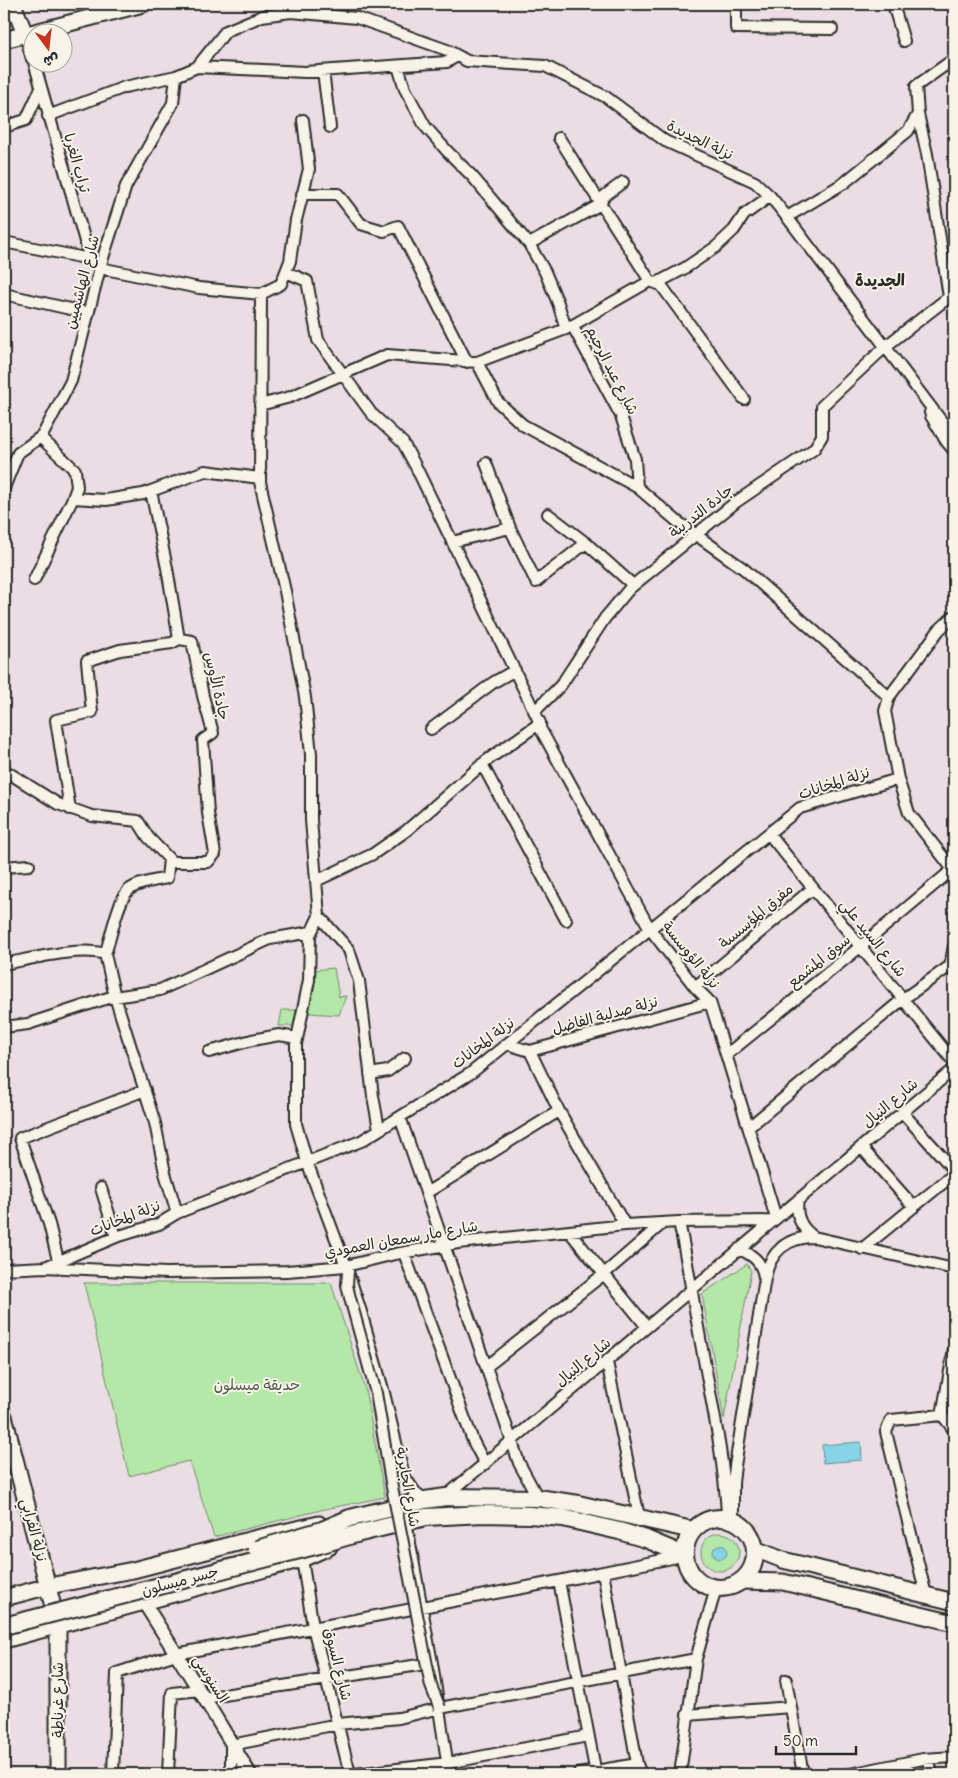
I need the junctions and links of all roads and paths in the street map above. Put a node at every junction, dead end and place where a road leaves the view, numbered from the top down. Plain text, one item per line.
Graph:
1 (14, 4) edge
2 (143, 4) edge
3 (736, 4) edge
4 (892, 4) edge
5 (72, 22) edge
6 (22, 26) edge
7 (832, 29) dead end
8 (22, 35) edge
9 (4, 40) edge
10 (904, 41) dead end
11 (457, 56) junction
12 (954, 59) edge
13 (398, 66) junction
14 (197, 68) junction
15 (323, 71) junction
16 (36, 72) edge
17 (176, 76) junction
18 (41, 88) junction
19 (918, 114) junction
20 (48, 116) junction
21 (303, 120) dead end
22 (4, 126) edge
23 (330, 127) dead end
24 (559, 138) dead end
25 (623, 182) dead end
26 (302, 194) junction
27 (770, 196) junction
28 (601, 204) junction
29 (786, 217) junction
30 (4, 242) edge
31 (529, 244) junction
32 (90, 259) junction
33 (100, 268) junction
34 (286, 272) junction
35 (950, 278) edge
36 (653, 282) junction
37 (4, 294) edge
38 (261, 294) junction
39 (88, 313) junction
40 (570, 327) junction
41 (886, 346) junction
42 (472, 362) junction
43 (342, 375) junction
44 (744, 399) dead end
45 (260, 405) junction
46 (930, 405) junction
47 (954, 432) edge
48 (40, 438) junction
49 (954, 451) edge
50 (486, 463) dead end
51 (260, 478) junction
52 (637, 487) junction
53 (4, 488) edge
54 (152, 491) junction
55 (73, 498) junction
56 (548, 514) dead end
57 (510, 528) junction
58 (696, 535) junction
59 (452, 542) junction
60 (586, 543) junction
61 (34, 580) dead end
62 (633, 585) junction
63 (954, 616) edge
64 (179, 639) junction
65 (515, 670) junction
66 (889, 698) junction
67 (535, 712) junction
68 (540, 725) junction
69 (431, 729) dead end
70 (482, 764) junction
71 (4, 770) edge
72 (898, 779) junction
73 (70, 808) junction
74 (768, 834) junction
75 (169, 859) junction
76 (29, 865) dead end
77 (4, 867) edge
78 (953, 871) edge
79 (316, 881) junction
80 (813, 888) junction
81 (319, 916) junction
82 (566, 920) dead end
83 (650, 929) junction
84 (311, 932) junction
85 (954, 946) edge
86 (860, 947) junction
87 (105, 954) junction
88 (4, 964) edge
89 (695, 987) junction
90 (115, 997) junction
91 (903, 999) junction
92 (710, 1002) junction
93 (4, 1027) edge
94 (297, 1038) junction
95 (507, 1044) junction
96 (530, 1051) junction
97 (209, 1052) dead end
98 (726, 1055) junction
99 (405, 1058) dead end
100 (954, 1062) edge
101 (954, 1069) edge
102 (370, 1074) junction
103 (144, 1090) junction
104 (559, 1111) junction
105 (902, 1112) junction
106 (400, 1117) junction
107 (749, 1127) junction
108 (379, 1129) junction
109 (861, 1147) junction
110 (306, 1162) junction
111 (954, 1172) edge
112 (101, 1188) dead end
113 (426, 1193) junction
114 (798, 1200) junction
115 (914, 1207) junction
116 (177, 1213) junction
117 (774, 1219) junction
118 (679, 1222) junction
119 (663, 1223) junction
120 (625, 1225) junction
121 (569, 1231) junction
122 (116, 1237) junction
123 (814, 1237) junction
124 (443, 1246) junction
125 (739, 1249) junction
126 (862, 1249) junction
127 (404, 1253) junction
128 (58, 1260) junction
129 (45, 1267) junction
130 (4, 1269) edge
131 (347, 1269) junction
132 (954, 1269) edge
133 (604, 1274) junction
134 (765, 1278) junction
135 (692, 1288) junction
136 (647, 1327) junction
137 (954, 1349) edge
138 (607, 1362) junction
139 (486, 1367) junction
140 (942, 1415) junction
141 (4, 1416) edge
142 (954, 1430) edge
143 (512, 1442) junction
144 (485, 1464) junction
145 (446, 1497) junction
146 (538, 1498) junction
147 (425, 1500) junction
148 (639, 1517) junction
149 (730, 1519) junction
150 (406, 1522) junction
151 (353, 1526) junction
152 (692, 1530) junction
153 (755, 1548) junction
154 (684, 1555) junction
155 (302, 1559) junction
156 (603, 1572) junction
157 (559, 1581) junction
158 (741, 1581) junction
159 (49, 1586) junction
160 (716, 1588) junction
161 (926, 1595) junction
162 (4, 1598) edge
163 (143, 1602) junction
164 (954, 1602) edge
165 (422, 1607) junction
166 (4, 1616) edge
167 (954, 1623) edge
168 (4, 1626) edge
169 (58, 1626) junction
170 (313, 1627) junction
171 (4, 1640) edge
172 (176, 1654) junction
173 (696, 1659) junction
174 (432, 1662) junction
175 (621, 1674) junction
176 (327, 1678) junction
177 (786, 1680) dead end
178 (577, 1681) junction
179 (202, 1694) junction
180 (791, 1707) junction
181 (440, 1708) junction
182 (687, 1715) junction
183 (338, 1724) junction
184 (588, 1736) junction
185 (231, 1745) junction
186 (954, 1756) edge
187 (929, 1760) junction
188 (448, 1763) junction
189 (637, 1764) junction
190 (868, 1772) edge
191 (595, 1773) edge
192 (58, 1774) edge
193 (113, 1774) edge
194 (168, 1774) edge
195 (231, 1774) edge
196 (250, 1774) edge
197 (350, 1774) edge
198 (355, 1774) edge
199 (449, 1774) edge
200 (578, 1774) edge
201 (641, 1774) edge
202 (680, 1774) edge
203 (796, 1774) edge
204 (803, 1774) edge
205 (850, 1774) edge
206 (932, 1774) edge

1 - 6 main road
2 - 5 main road
3 - 7 street
4 - 10 street
8 - 9 main road
11 - 13 street
11 - 14 street, نزلة الجديدة
11 - 27 street, نزلة الجديدة
12 - 19 street
13 - 15 street
13 - 31 street, شارع عبد الرحيم
14 - 15 street
14 - 17 street
15 - 23 street
16 - 18 street, تراب الغربا
17 - 20 street
17 - 33 street, شارع الهاشميين
18 - 20 street, تراب الغربا
18 - 22 street
19 - 29 street
19 - 35 street
20 - 32 street, تراب الغربا
21 - 26 street
24 - 28 street
25 - 28 street
26 - 34 street
26 - 42 street
27 - 29 street, نزلة الجديدة
27 - 36 street
28 - 31 street
28 - 36 street
29 - 41 street, نزلة الجديدة
30 - 32 street
31 - 40 street, شارع عبد الرحيم
32 - 33 street
33 - 38 street
33 - 39 street, شارع الهاشميين
34 - 38 street
34 - 43 street, نزلة الؤوسسة
35 - 41 street, جادة التدريبة
36 - 40 street
36 - 44 street
37 - 39 street
38 - 45 street
39 - 48 street, شارع الهاشميين
40 - 42 street
40 - 52 street, شارع عبد الرحيم
41 - 46 street, نزلة الجديدة
41 - 58 street, جادة التدريبة
42 - 43 street
42 - 52 street
43 - 45 street
43 - 59 street, نزلة الؤوسسة
45 - 51 street
46 - 47 street, نزلة الجديدة
46 - 49 street
48 - 53 street, شارع الهاشميين
48 - 55 street
50 - 57 street
51 - 54 street
51 - 79 street
52 - 58 street
54 - 55 street
54 - 64 street
55 - 61 street
56 - 60 street
57 - 59 street
57 - 60 street
58 - 62 street, جادة التدريبة
58 - 66 street
59 - 65 street, نزلة الؤوسسة
60 - 62 street
62 - 67 street, جادة التدريبة
63 - 66 street
64 - 73 street
64 - 75 street, جادة الأوس
65 - 67 street, نزلة الؤوسسة
65 - 69 street
66 - 72 street
67 - 68 street, نزلة الؤوسسة
68 - 70 street
68 - 83 street, نزلة الؤوسسة
70 - 79 street
70 - 82 street
71 - 73 street
72 - 74 street, نزلة المخانات
72 - 78 street
73 - 75 street
74 - 80 street, شارع السيد علي
74 - 83 street, نزلة المخانات
75 - 87 street
76 - 77 street
78 - 86 street, سوق المشمع
79 - 81 street
80 - 86 street, شارع السيد علي
80 - 89 street, مفرق المؤسسىة
81 - 84 street
81 - 102 street
83 - 89 street, نزلة الؤوسسة
83 - 95 street, نزلة المخانات
84 - 90 street
84 - 94 street
85 - 91 street
86 - 91 street, شارع السيد علي
86 - 98 street, سوق المشمع
87 - 88 street
87 - 90 street
89 - 92 street, نزلة الؤوسسة
90 - 93 street
90 - 103 street
91 - 100 street, شارع السيد علي
91 - 107 street
92 - 96 street, نزلة صدلية الفاضل
92 - 98 street, نزلة الؤوسسة
94 - 97 street
94 - 110 street
95 - 96 street
95 - 106 street, نزلة المخانات
96 - 104 street
98 - 107 street, نزلة الؤوسسة
99 - 102 street
101 - 105 street, شارع النيال
102 - 108 street
103 - 116 street
103 - 128 street
104 - 113 street
104 - 120 street
105 - 109 street, شارع النيال
105 - 111 street
106 - 108 street, نزلة المخانات
106 - 113 street
107 - 117 street, نزلة الؤوسسة
108 - 110 street, نزلة المخانات
109 - 114 street, شارع النيال
109 - 115 street
110 - 116 street, نزلة المخانات
110 - 131 street
111 - 115 street
112 - 122 street
113 - 124 street
114 - 117 street, شارع النيال
114 - 123 street
115 - 126 street
116 - 122 street, نزلة المخانات
117 - 118 street, شارع مار سمعان العمودي
117 - 125 street, شارع النيال
118 - 119 street, شارع مار سمعان العمودي
118 - 135 street
119 - 120 street, شارع مار سمعان العمودي
119 - 133 street
120 - 121 street, شارع مار سمعان العمودي
121 - 124 street, شارع مار سمعان العمودي
121 - 133 street
122 - 128 street, نزلة المخانات
123 - 126 street
123 - 134 street
124 - 127 street, شارع مار سمعان العمودي
124 - 139 street
125 - 134 street
125 - 135 street, شارع النيال
126 - 132 street
127 - 131 street, شارع مار سمعان العمودي
127 - 144 street
128 - 129 street, نزلة المخانات
129 - 130 street, شارع مار سمعان العمودي
129 - 131 street, شارع مار سمعان العمودي
131 - 147 street
131 - 181 street, شارع الجابرية, bridge
133 - 136 street
133 - 139 street
134 - 149 street
135 - 136 street, شارع النيال
135 - 149 street
136 - 138 street, شارع النيال
137 - 140 street
138 - 143 street, شارع النيال
138 - 148 street
139 - 143 street
140 - 142 street
140 - 161 street
141 - 159 main road, نزلة الفرابي
143 - 144 street, شارع النيال
143 - 146 street
144 - 145 street, شارع النيال
145 - 146 main road
145 - 147 main road
146 - 148 main road
147 - 151 main road
148 - 152 main road
149 - 152 main road
149 - 153 main road
150 - 151 main road
150 - 154 main road
150 - 165 street
151 - 155 main road
151 - 159 main road
151 - 166 main road, جسر ميسلون, bridge
151 - 168 main road, جسر ميسلون, bridge
152 - 154 main road
153 - 158 main road
153 - 161 main road
154 - 156 street
154 - 160 main road
155 - 163 main road
155 - 170 street, شارع السوق
156 - 157 street
156 - 175 street
157 - 165 street
157 - 178 street
158 - 160 main road
158 - 167 main road
159 - 162 main road
159 - 169 main road, نزلة الفرابي
160 - 173 street
161 - 164 main road
163 - 169 main road
163 - 172 street, السنوسي
165 - 170 street
165 - 174 street
169 - 171 main road
169 - 192 main road, شارع غرناطة
170 - 172 street
170 - 176 street, شارع السوق
172 - 179 street, السنوسي
172 - 193 street
173 - 175 street
173 - 182 street
174 - 176 street
174 - 181 street
175 - 178 street
175 - 189 street
176 - 179 street
176 - 183 street, شارع السوق
177 - 180 street
178 - 181 street
178 - 184 street
179 - 185 street, السنوسي
179 - 194 street
180 - 182 street
180 - 204 street
181 - 183 street
181 - 188 street
182 - 202 street
183 - 185 street
183 - 197 street, شارع السوق
184 - 188 street
184 - 191 street
185 - 195 street
185 - 196 street, السنوسي
186 - 187 street
187 - 190 street
187 - 206 street
188 - 198 street
188 - 199 street
189 - 191 street
189 - 201 street
190 - 205 street
191 - 200 street
203 - 204 street

